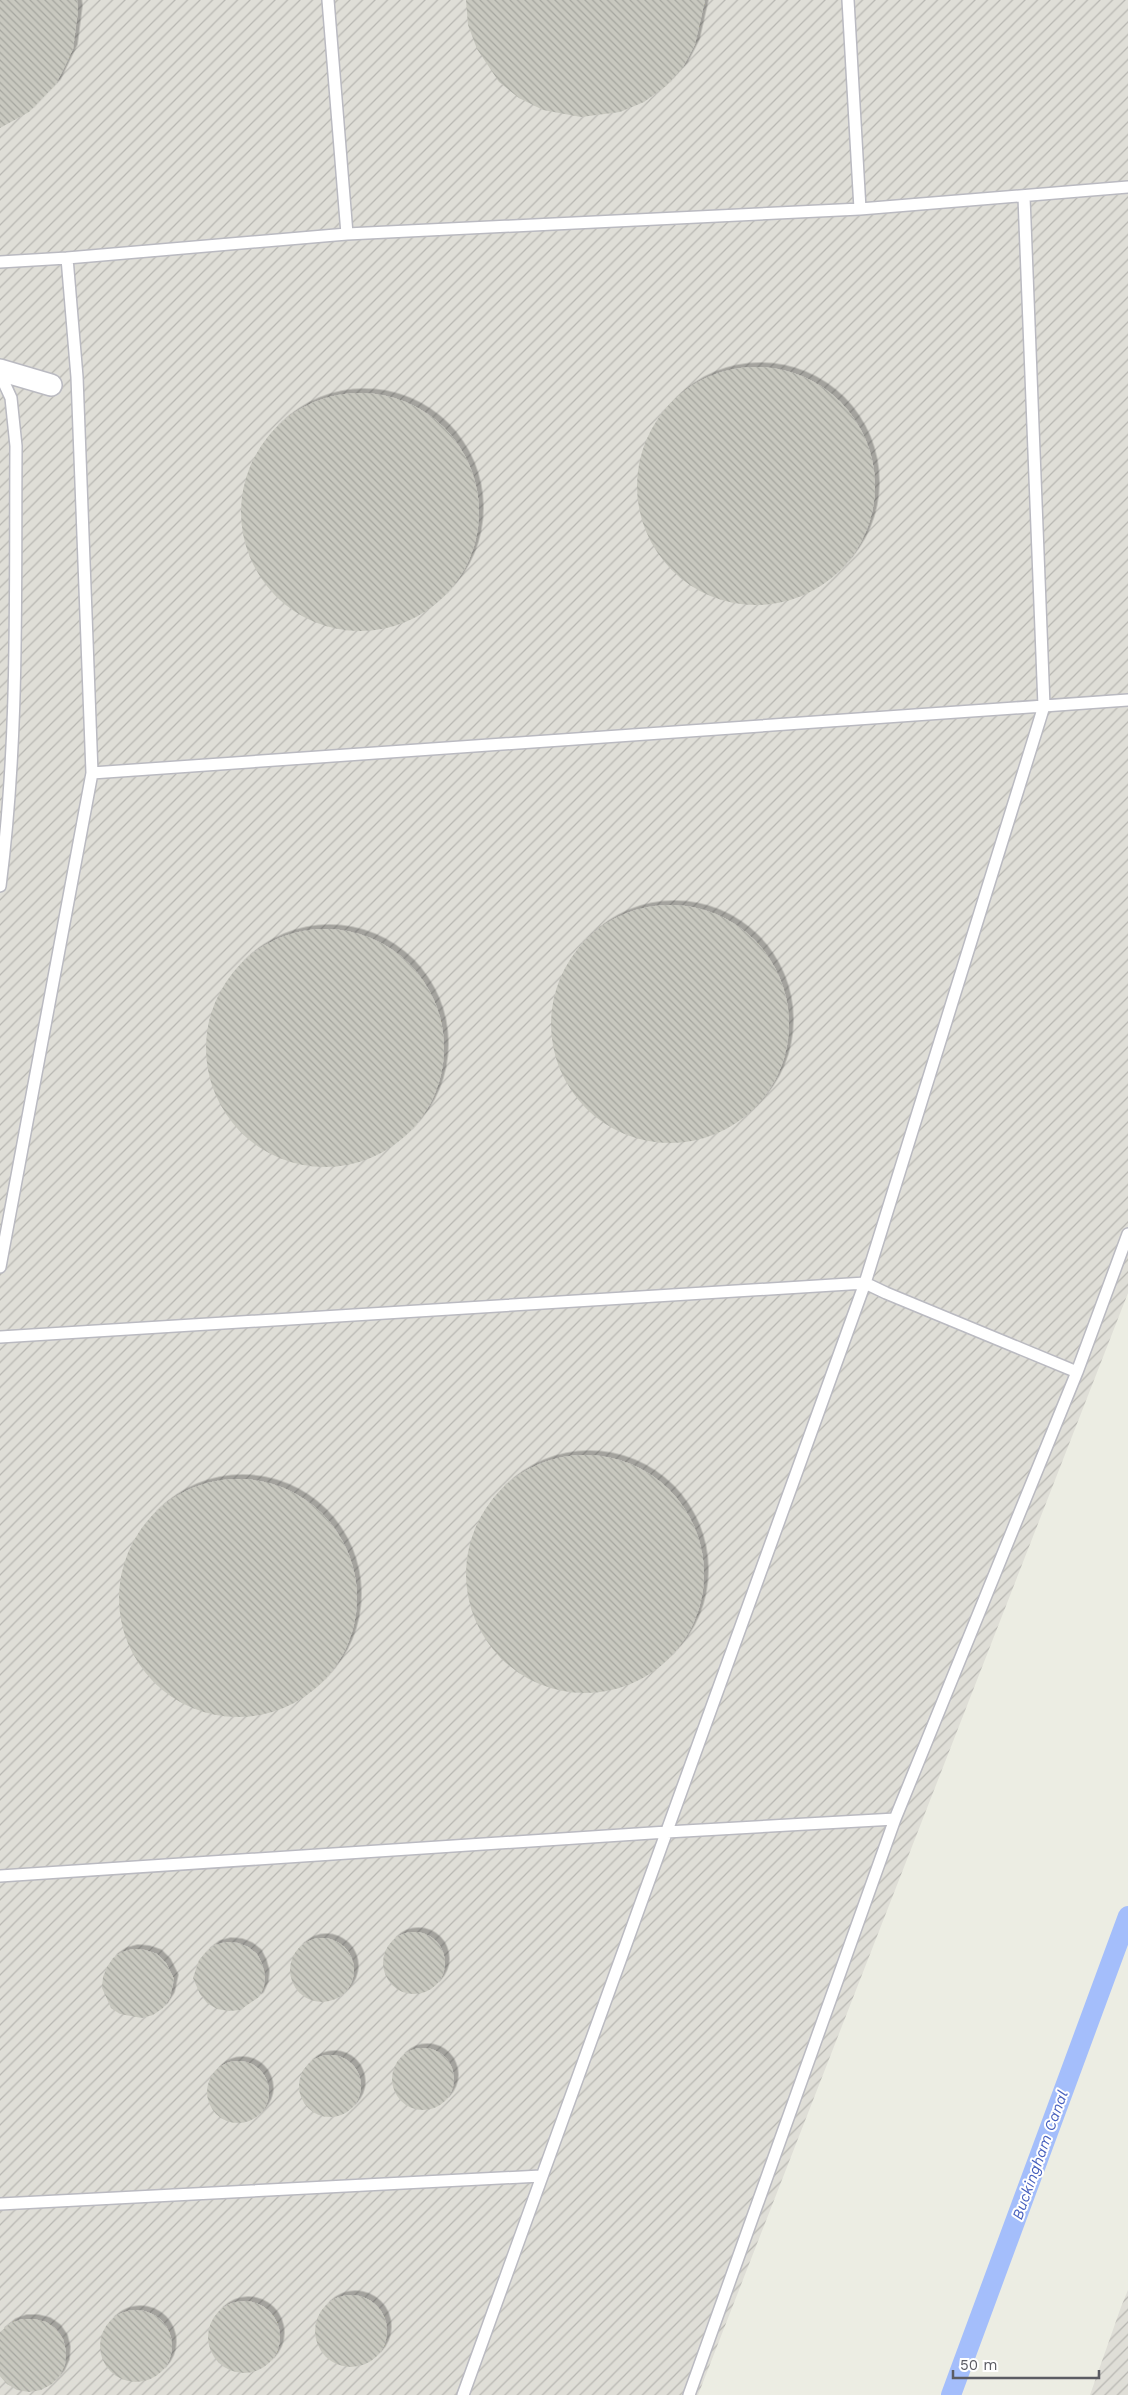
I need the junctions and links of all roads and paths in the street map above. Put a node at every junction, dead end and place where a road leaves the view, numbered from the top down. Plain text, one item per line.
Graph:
1 (328, 0) edge
2 (848, 0) edge
3 (1128, 187) edge
4 (1024, 197) junction
5 (860, 209) junction
6 (347, 234) junction
7 (67, 258) junction
8 (0, 262) edge
9 (0, 370) edge
10 (0, 374) edge
11 (51, 385) dead end
12 (1128, 700) edge
13 (1044, 706) junction
14 (92, 774) junction
15 (0, 886) edge
16 (1128, 1234) edge
17 (0, 1267) edge
18 (865, 1283) junction
19 (0, 1337) edge
20 (1077, 1372) junction
21 (896, 1819) junction
22 (667, 1832) junction
23 (0, 1876) edge
24 (542, 2176) junction
25 (0, 2204) edge
26 (463, 2395) edge
27 (689, 2395) edge

1 - 6 lane
2 - 5 lane
3 - 4 lane
4 - 5 lane
4 - 13 lane
5 - 6 lane
6 - 7 lane
7 - 8 lane
7 - 14 lane
9 - 11 street
10 - 15 lane
12 - 13 lane
13 - 14 lane
13 - 18 lane
14 - 17 lane
16 - 20 lane
18 - 19 lane
18 - 20 lane
18 - 22 lane
20 - 21 lane
21 - 22 lane
21 - 27 lane
22 - 23 lane
22 - 24 lane
24 - 25 lane
24 - 26 lane

